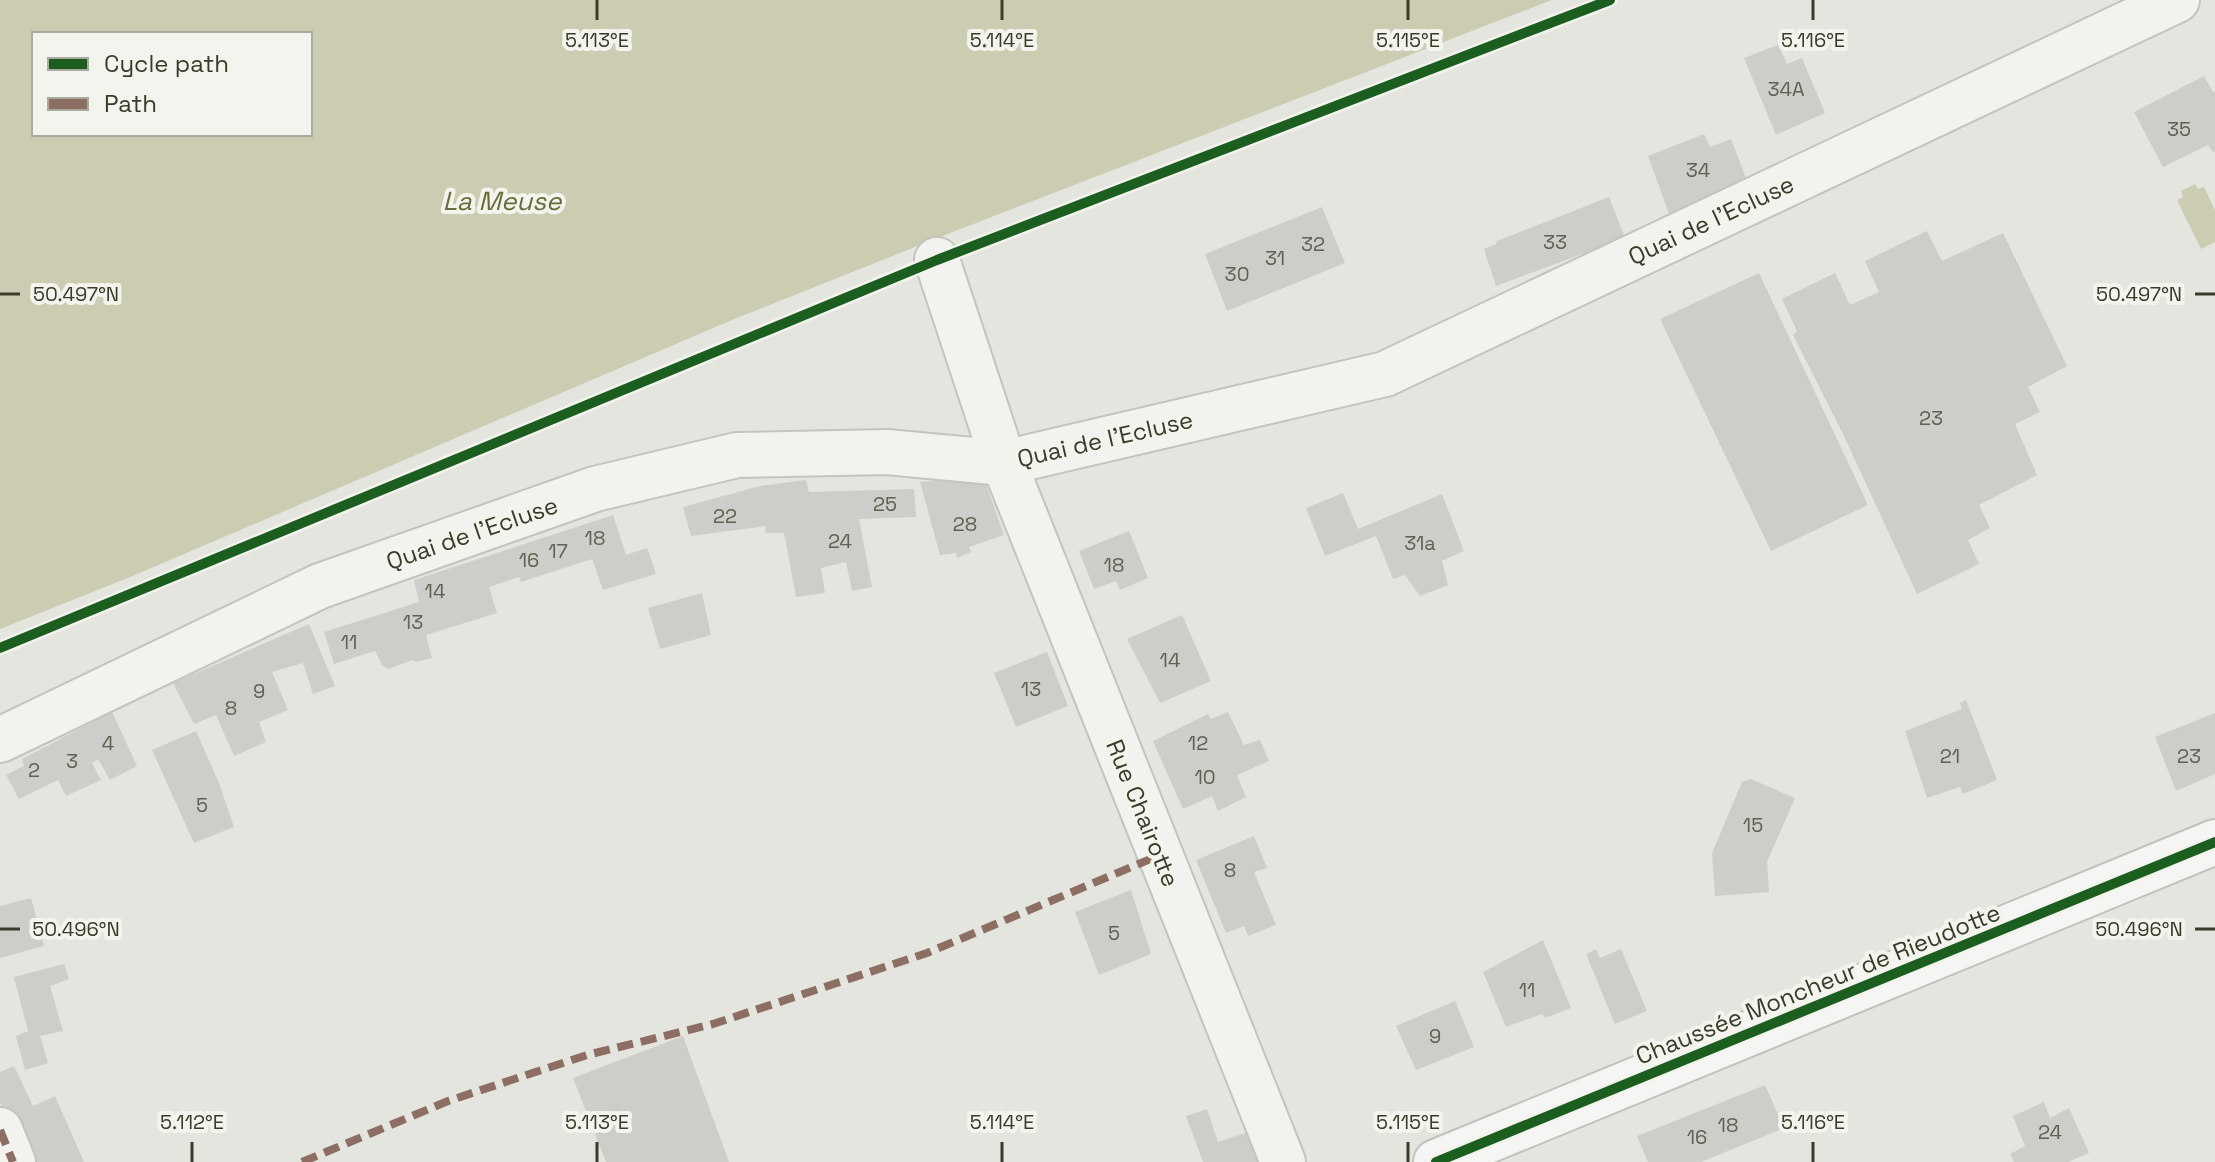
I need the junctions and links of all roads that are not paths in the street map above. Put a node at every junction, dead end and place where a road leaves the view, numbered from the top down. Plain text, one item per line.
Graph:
1 (2177, 0) edge
2 (937, 260) dead end
3 (1004, 463) junction
4 (0, 740) edge
5 (2215, 842) edge
6 (0, 1130) edge
7 (13, 1162) edge
8 (1283, 1162) edge
9 (1436, 1162) edge

1 - 3 street, Quai de l'Ecluse
2 - 3 street, Rue Chairotte
3 - 4 street, Quai de l'Ecluse
3 - 8 street, Rue Chairotte
5 - 9 main road, Chaussée Moncheur de Rieudotte
6 - 7 street

